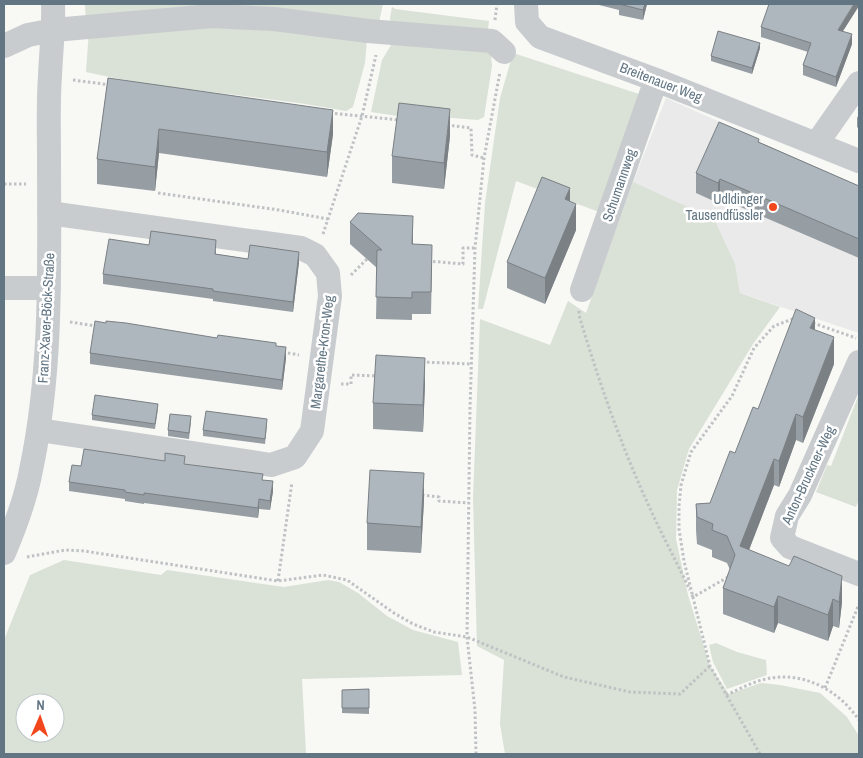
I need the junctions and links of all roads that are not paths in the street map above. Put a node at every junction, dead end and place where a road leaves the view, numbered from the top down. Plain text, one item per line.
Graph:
1 (53, 4) edge
2 (526, 4) edge
3 (54, 30) junction
4 (4, 46) edge
5 (504, 52) road end
6 (656, 80) junction
7 (859, 83) edge
8 (817, 144) junction
9 (859, 161) edge
10 (49, 213) junction
11 (4, 288) edge
12 (49, 288) junction
13 (582, 290) road end
14 (859, 362) edge
15 (38, 430) junction
16 (12, 509) edge
17 (5, 551) edge
18 (859, 574) edge

1 - 3 street, Franz-Xaver-Böck-Straße
2 - 6 street, Breitenauer Weg
3 - 4 street
3 - 5 street
3 - 10 street, Franz-Xaver-Böck-Straße
6 - 8 street, Breitenauer Weg
6 - 13 street, Schumannweg
7 - 8 street
8 - 9 street, Breitenauer Weg
10 - 12 street, Franz-Xaver-Böck-Straße
10 - 15 street, Margarethe-Kron-Weg
11 - 12 street
12 - 15 street, Franz-Xaver-Böck-Straße
14 - 18 street, Anton-Bruckner-Weg
15 - 16 street, Franz-Xaver-Böck-Straße
16 - 17 street, Franz-Xaver-Böck-Straße

